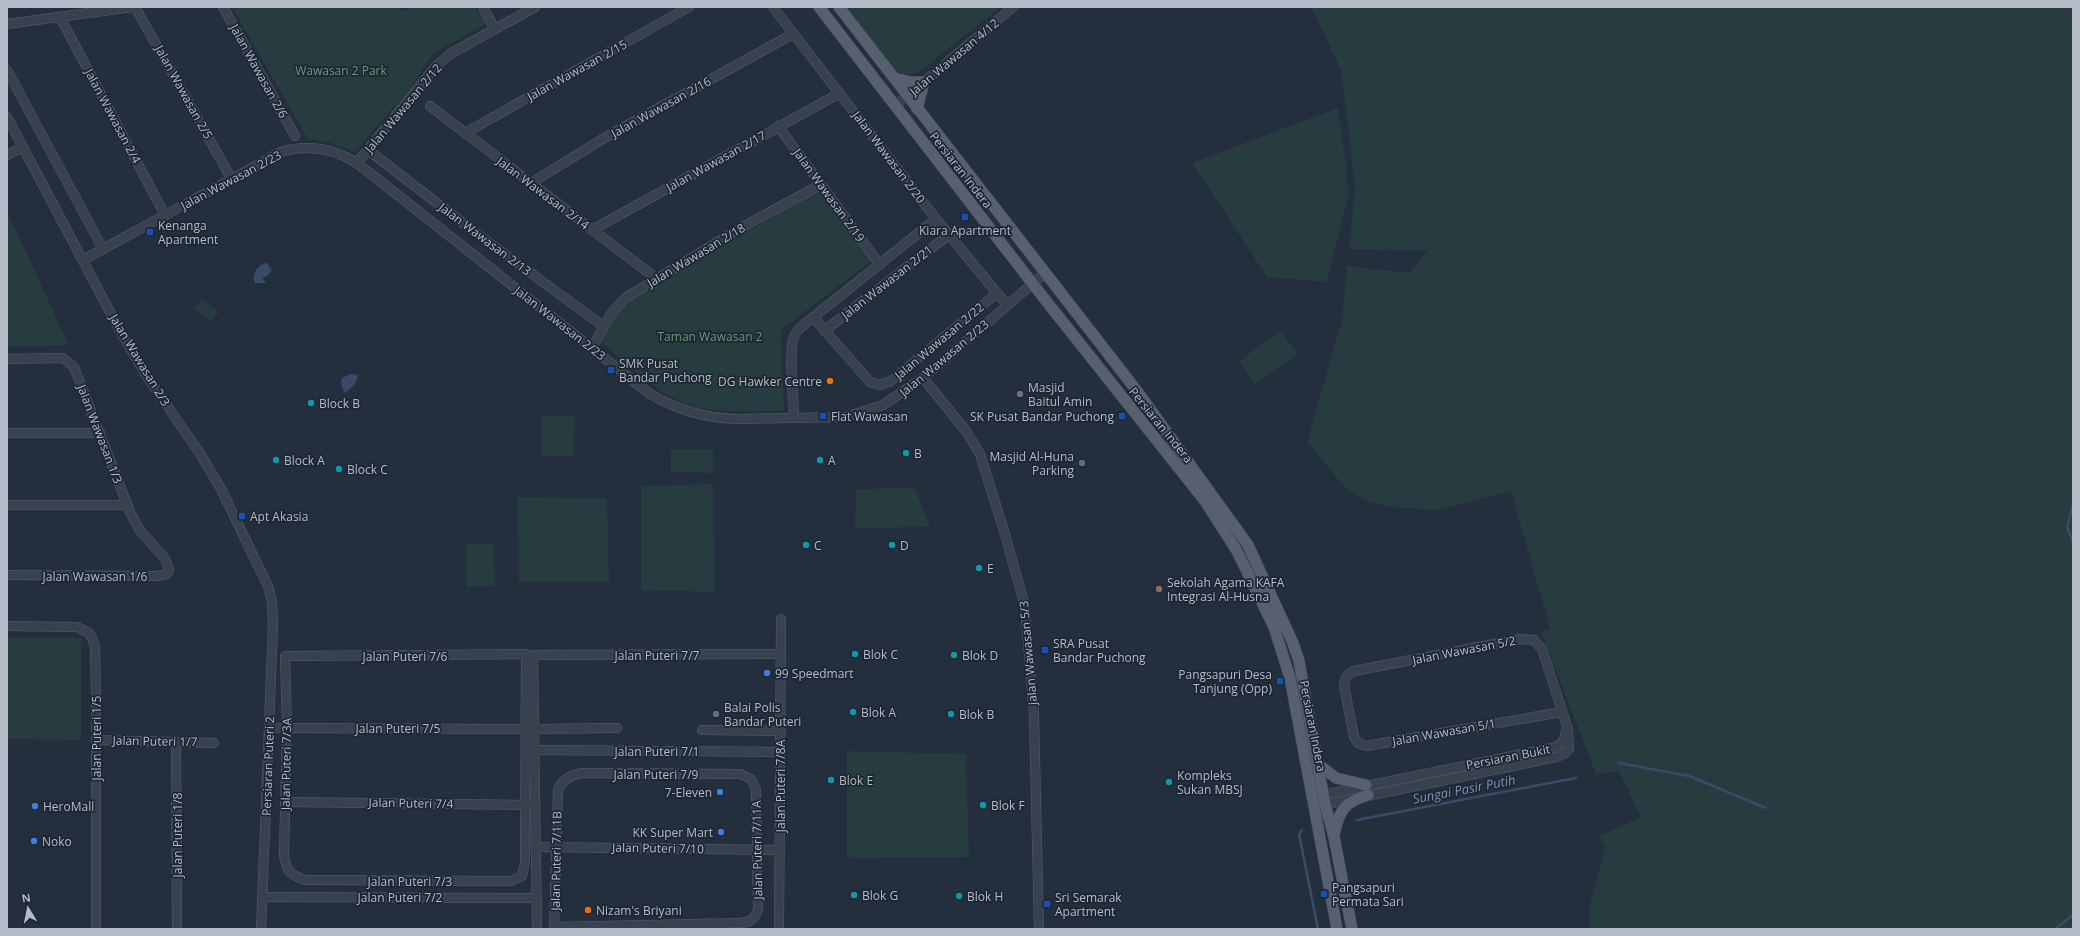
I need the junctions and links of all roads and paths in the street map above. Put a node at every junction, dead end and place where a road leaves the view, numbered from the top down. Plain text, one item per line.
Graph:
1 (132, 7) edge
2 (135, 7) edge
3 (223, 7) edge
4 (483, 7) edge
5 (535, 7) edge
6 (689, 7) edge
7 (773, 7) edge
8 (819, 7) edge
9 (838, 7) edge
10 (1013, 7) edge
11 (60, 17) junction
12 (7, 24) edge
13 (496, 28) junction
14 (793, 34) junction
15 (7, 70) edge
16 (894, 78) junction
17 (924, 82) junction
18 (840, 93) junction
19 (908, 96) junction
20 (430, 106) dead end
21 (895, 106) junction
22 (917, 108) junction
23 (7, 117) edge
24 (778, 126) junction
25 (465, 133) junction
26 (295, 136) dead end
27 (22, 147) junction
28 (368, 150) junction
29 (7, 155) edge
30 (357, 163) junction
31 (231, 178) junction
32 (531, 183) junction
33 (820, 184) junction
34 (165, 215) junction
35 (936, 219) junction
36 (592, 230) junction
37 (950, 234) junction
38 (103, 249) junction
39 (83, 260) junction
40 (880, 265) junction
41 (1045, 273) junction
42 (657, 279) junction
43 (1032, 283) junction
44 (996, 294) junction
45 (1007, 305) junction
46 (814, 318) junction
47 (603, 326) junction
48 (824, 331) junction
49 (592, 348) junction
50 (7, 359) edge
51 (923, 378) junction
52 (794, 418) junction
53 (7, 433) edge
54 (100, 433) junction
55 (7, 505) edge
56 (126, 505) junction
57 (165, 559) joint
58 (7, 575) edge
59 (272, 602) joint
60 (781, 619) dead end
61 (7, 626) edge
62 (781, 654) junction
63 (529, 655) junction
64 (285, 656) joint
65 (1562, 712) junction
66 (1348, 713) joint
67 (1565, 722) joint
68 (270, 728) junction
69 (287, 728) junction
70 (617, 728) dead end
71 (530, 729) junction
72 (702, 730) dead end
73 (780, 731) junction
74 (96, 740) junction
75 (176, 742) junction
76 (214, 742) dead end
77 (534, 750) junction
78 (780, 752) junction
79 (1319, 765) junction
80 (756, 790) joint
81 (1367, 790) junction
82 (558, 794) joint
83 (1319, 800) junction
84 (286, 802) junction
85 (525, 805) junction
86 (536, 805) junction
87 (1334, 837) junction
88 (537, 847) junction
89 (558, 848) junction
90 (757, 849) junction
91 (780, 850) junction
92 (287, 871) joint
93 (407, 881) junction
94 (262, 897) junction
95 (407, 897) junction
96 (537, 898) junction
97 (758, 910) joint
98 (96, 929) edge
99 (177, 929) edge
100 (261, 929) edge
101 (537, 929) edge
102 (779, 929) edge
103 (1038, 929) edge
104 (1337, 929) edge
105 (1352, 929) edge

1 - 11 street
2 - 31 street, Jalan Wawasan 2/5
3 - 26 street, Jalan Wawasan 2/6
4 - 13 street
5 - 13 street, Jalan Wawasan 2/12
6 - 25 street, Jalan Wawasan 2/15
7 - 14 street, Jalan Wawasan 2/20
8 - 21 main road, Persiaran Indera
9 - 16 main road, Persiaran Indera
10 - 17 street, Jalan Wawasan 4/12
11 - 12 street
11 - 34 street, Jalan Wawasan 2/4
13 - 28 street, Jalan Wawasan 2/12
14 - 18 street, Jalan Wawasan 2/20
14 - 32 street, Jalan Wawasan 2/16
15 - 38 street
16 - 17 main road
16 - 19 main road, Persiaran Indera
17 - 19 street, Jalan Wawasan 4/12
17 - 22 main road
18 - 24 street, Jalan Wawasan 2/17
18 - 35 street, Jalan Wawasan 2/20
19 - 21 street, Jalan Wawasan 4/12
19 - 22 main road, Persiaran Indera
20 - 25 street, Jalan Wawasan 2/14
21 - 43 main road, Persiaran Indera
22 - 41 main road, Persiaran Indera
23 - 27 street, Jalan Wawasan 2/3
24 - 33 street, Jalan Wawasan 2/19
24 - 36 street, Jalan Wawasan 2/17
25 - 32 street, Jalan Wawasan 2/14
27 - 29 street
27 - 39 street, Jalan Wawasan 2/3
28 - 30 street, Jalan Wawasan 2/12
28 - 47 street, Jalan Wawasan 2/13
30 - 31 street, Jalan Wawasan 2/23
30 - 49 street, Jalan Wawasan 2/23
31 - 34 street, Jalan Wawasan 2/23
32 - 36 street, Jalan Wawasan 2/14
33 - 40 street, Jalan Wawasan 2/19
33 - 42 street, Jalan Wawasan 2/18
34 - 38 street, Jalan Wawasan 2/23
35 - 37 street, Jalan Wawasan 2/20
35 - 40 street
36 - 42 street, Jalan Wawasan 2/14
37 - 44 street, Jalan Wawasan 2/20
37 - 48 street, Jalan Wawasan 2/21
38 - 39 street, Jalan Wawasan 2/23
39 - 59 street, Jalan Wawasan 2/3
40 - 46 street
41 - 43 street, Jalan Wawasan 2/23
41 - 79 main road, Persiaran Indera
42 - 47 street, Jalan Wawasan 2/18
43 - 45 street, Jalan Wawasan 2/23
43 - 83 main road, Persiaran Indera
44 - 45 street, Jalan Wawasan 2/20
44 - 48 street, Jalan Wawasan 2/22
45 - 51 street, Jalan Wawasan 2/23
46 - 48 street, Jalan Wawasan 2/22
46 - 52 street
47 - 49 street, Jalan Wawasan 2/18
49 - 52 street, Jalan Wawasan 2/23
50 - 54 street, Jalan Wawasan 1/3
51 - 52 street, Jalan Wawasan 2/23
51 - 103 street, Jalan Wawasan 5/3
53 - 54 street
54 - 56 street, Jalan Wawasan 1/3
55 - 56 street
56 - 57 street, Jalan Wawasan 1/3
57 - 58 street, Jalan Wawasan 1/6
59 - 68 street, Persiaran Puteri 2
60 - 62 street, Jalan Puteri 7/8A
61 - 74 street, Jalan Puteri 1/5
62 - 63 street, Jalan Puteri 7/7
62 - 73 street, Jalan Puteri 7/8A
63 - 64 street, Jalan Puteri 7/6
63 - 71 street
64 - 69 street, Jalan Puteri 7/3A
65 - 66 street, Jalan Wawasan 5/1
65 - 66 street, Jalan Wawasan 5/2
65 - 67 street, Jalan Wawasan 5/2
67 - 81 street, Persiaran Bukit
68 - 69 street, Jalan Puteri 7/5
68 - 94 street, Persiaran Puteri 2
69 - 71 street, Jalan Puteri 7/5
69 - 84 street, Jalan Puteri 7/3A
70 - 71 street, Jalan Puteri 7/5
71 - 77 street
71 - 85 street
72 - 73 street
73 - 78 street, Jalan Puteri 7/8A
74 - 75 street, Jalan Puteri 1/7
74 - 98 street, Jalan Puteri 1/5
75 - 76 street, Jalan Puteri 1/7
75 - 99 street, Jalan Puteri 1/8
77 - 78 street, Jalan Puteri 7/1
77 - 86 street
78 - 91 street, Jalan Puteri 7/8A
79 - 81 main road
79 - 83 main road, Persiaran Indera
80 - 82 street, Jalan Puteri 7/9
80 - 90 street, Jalan Puteri 7/11A
81 - 83 street, Persiaran Bukit
81 - 87 main road
82 - 89 street, Jalan Puteri 7/11B
83 - 87 main road, Persiaran Indera
83 - 104 main road, Persiaran Indera
84 - 85 street, Jalan Puteri 7/4
84 - 92 street, Jalan Puteri 7/3A
85 - 86 street, Jalan Puteri 7/4
85 - 93 street, Jalan Puteri 7/3
86 - 88 street
87 - 105 main road, Persiaran Indera
88 - 89 street, Jalan Puteri 7/10
88 - 96 street
89 - 90 street, Jalan Puteri 7/10
89 - 97 street, Jalan Puteri 7/11B
90 - 91 street, Jalan Puteri 7/10
90 - 97 street, Jalan Puteri 7/11A
91 - 102 street, Jalan Puteri 7/8A
92 - 93 street, Jalan Puteri 7/3
93 - 95 street
94 - 95 street, Jalan Puteri 7/2
94 - 100 street, Persiaran Puteri 2
95 - 96 street, Jalan Puteri 7/2
96 - 101 street

